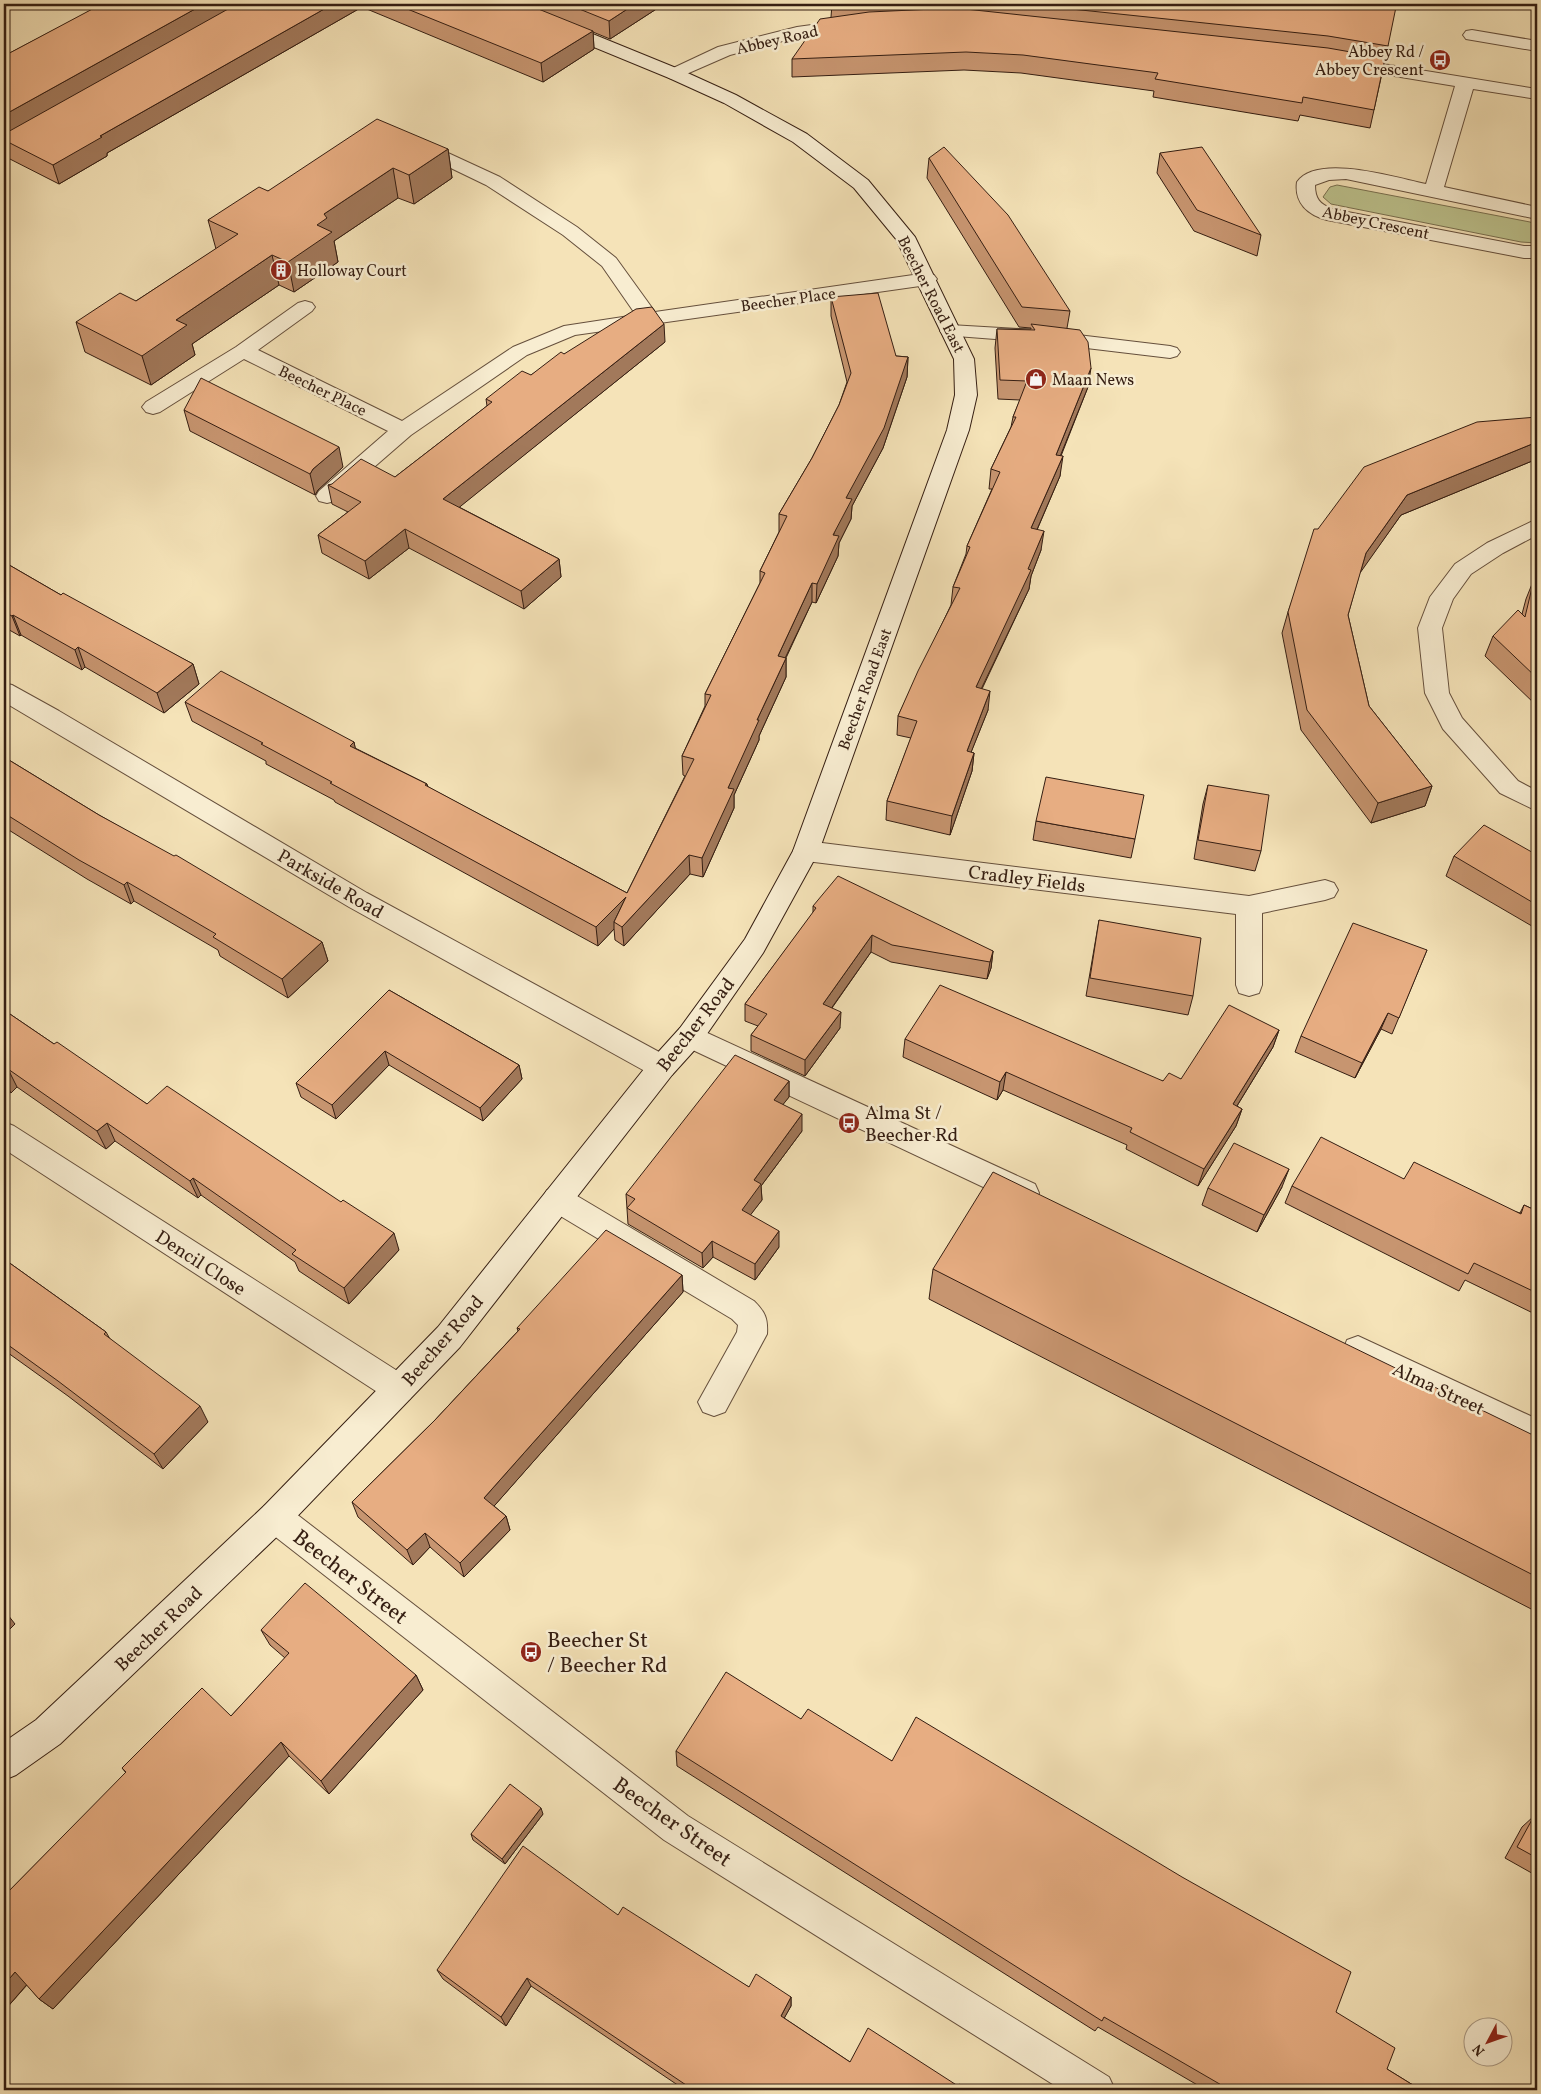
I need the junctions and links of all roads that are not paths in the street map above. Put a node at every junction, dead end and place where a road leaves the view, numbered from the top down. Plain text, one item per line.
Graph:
1 (505, 4) edge
2 (861, 24) edge
3 (1472, 35) dead end
4 (1537, 46) edge
5 (1334, 61) edge
6 (675, 74) junction
7 (1466, 81) junction
8 (1537, 94) edge
9 (435, 153) edge
10 (1433, 191) junction
11 (1537, 214) edge
12 (1537, 252) edge
13 (927, 279) junction
14 (305, 307) dead end
15 (649, 318) junction
16 (950, 331) junction
17 (243, 351) junction
18 (1170, 352) dead end
19 (153, 407) dead end
20 (403, 430) junction
21 (327, 496) edge
22 (1537, 526) edge
23 (4, 691) edge
24 (1537, 802) edge
25 (806, 851) junction
26 (1325, 890) dead end
27 (1249, 906) junction
28 (1249, 985) dead end
29 (690, 1036) junction
30 (662, 1067) junction
31 (4, 1134) edge
32 (557, 1199) junction
33 (1050, 1205) edge
34 (1330, 1337) edge
35 (399, 1389) junction
36 (714, 1402) dead end
37 (1537, 1434) edge
38 (275, 1517) junction
39 (4, 1763) edge
40 (1096, 2090) edge

1 - 6 street, Beecher Road East
2 - 6 street, Abbey Road
3 - 4 street
5 - 7 street
6 - 13 street, Beecher Road East
7 - 8 street
7 - 10 street
9 - 15 street
10 - 11 street, Abbey Crescent
10 - 12 street, Abbey Crescent
13 - 15 street, Beecher Place
13 - 16 street, Beecher Road East
14 - 17 street
15 - 20 street, Beecher Place
16 - 18 street
16 - 25 street, Beecher Road East
17 - 19 street
17 - 20 street, Beecher Place
20 - 21 street, Beecher Place
22 - 24 street
23 - 30 street, Parkside Road
25 - 27 street, Cradley Fields
25 - 29 street, Beecher Road
26 - 27 street, Cradley Fields
27 - 28 street
29 - 30 street, Beecher Road
29 - 33 street
30 - 32 street, Beecher Road
31 - 35 street, Dencil Close
32 - 35 street, Beecher Road
32 - 36 street
34 - 37 street, Alma Street
35 - 38 street, Beecher Road
38 - 39 street, Beecher Road
38 - 40 street, Beecher Street

